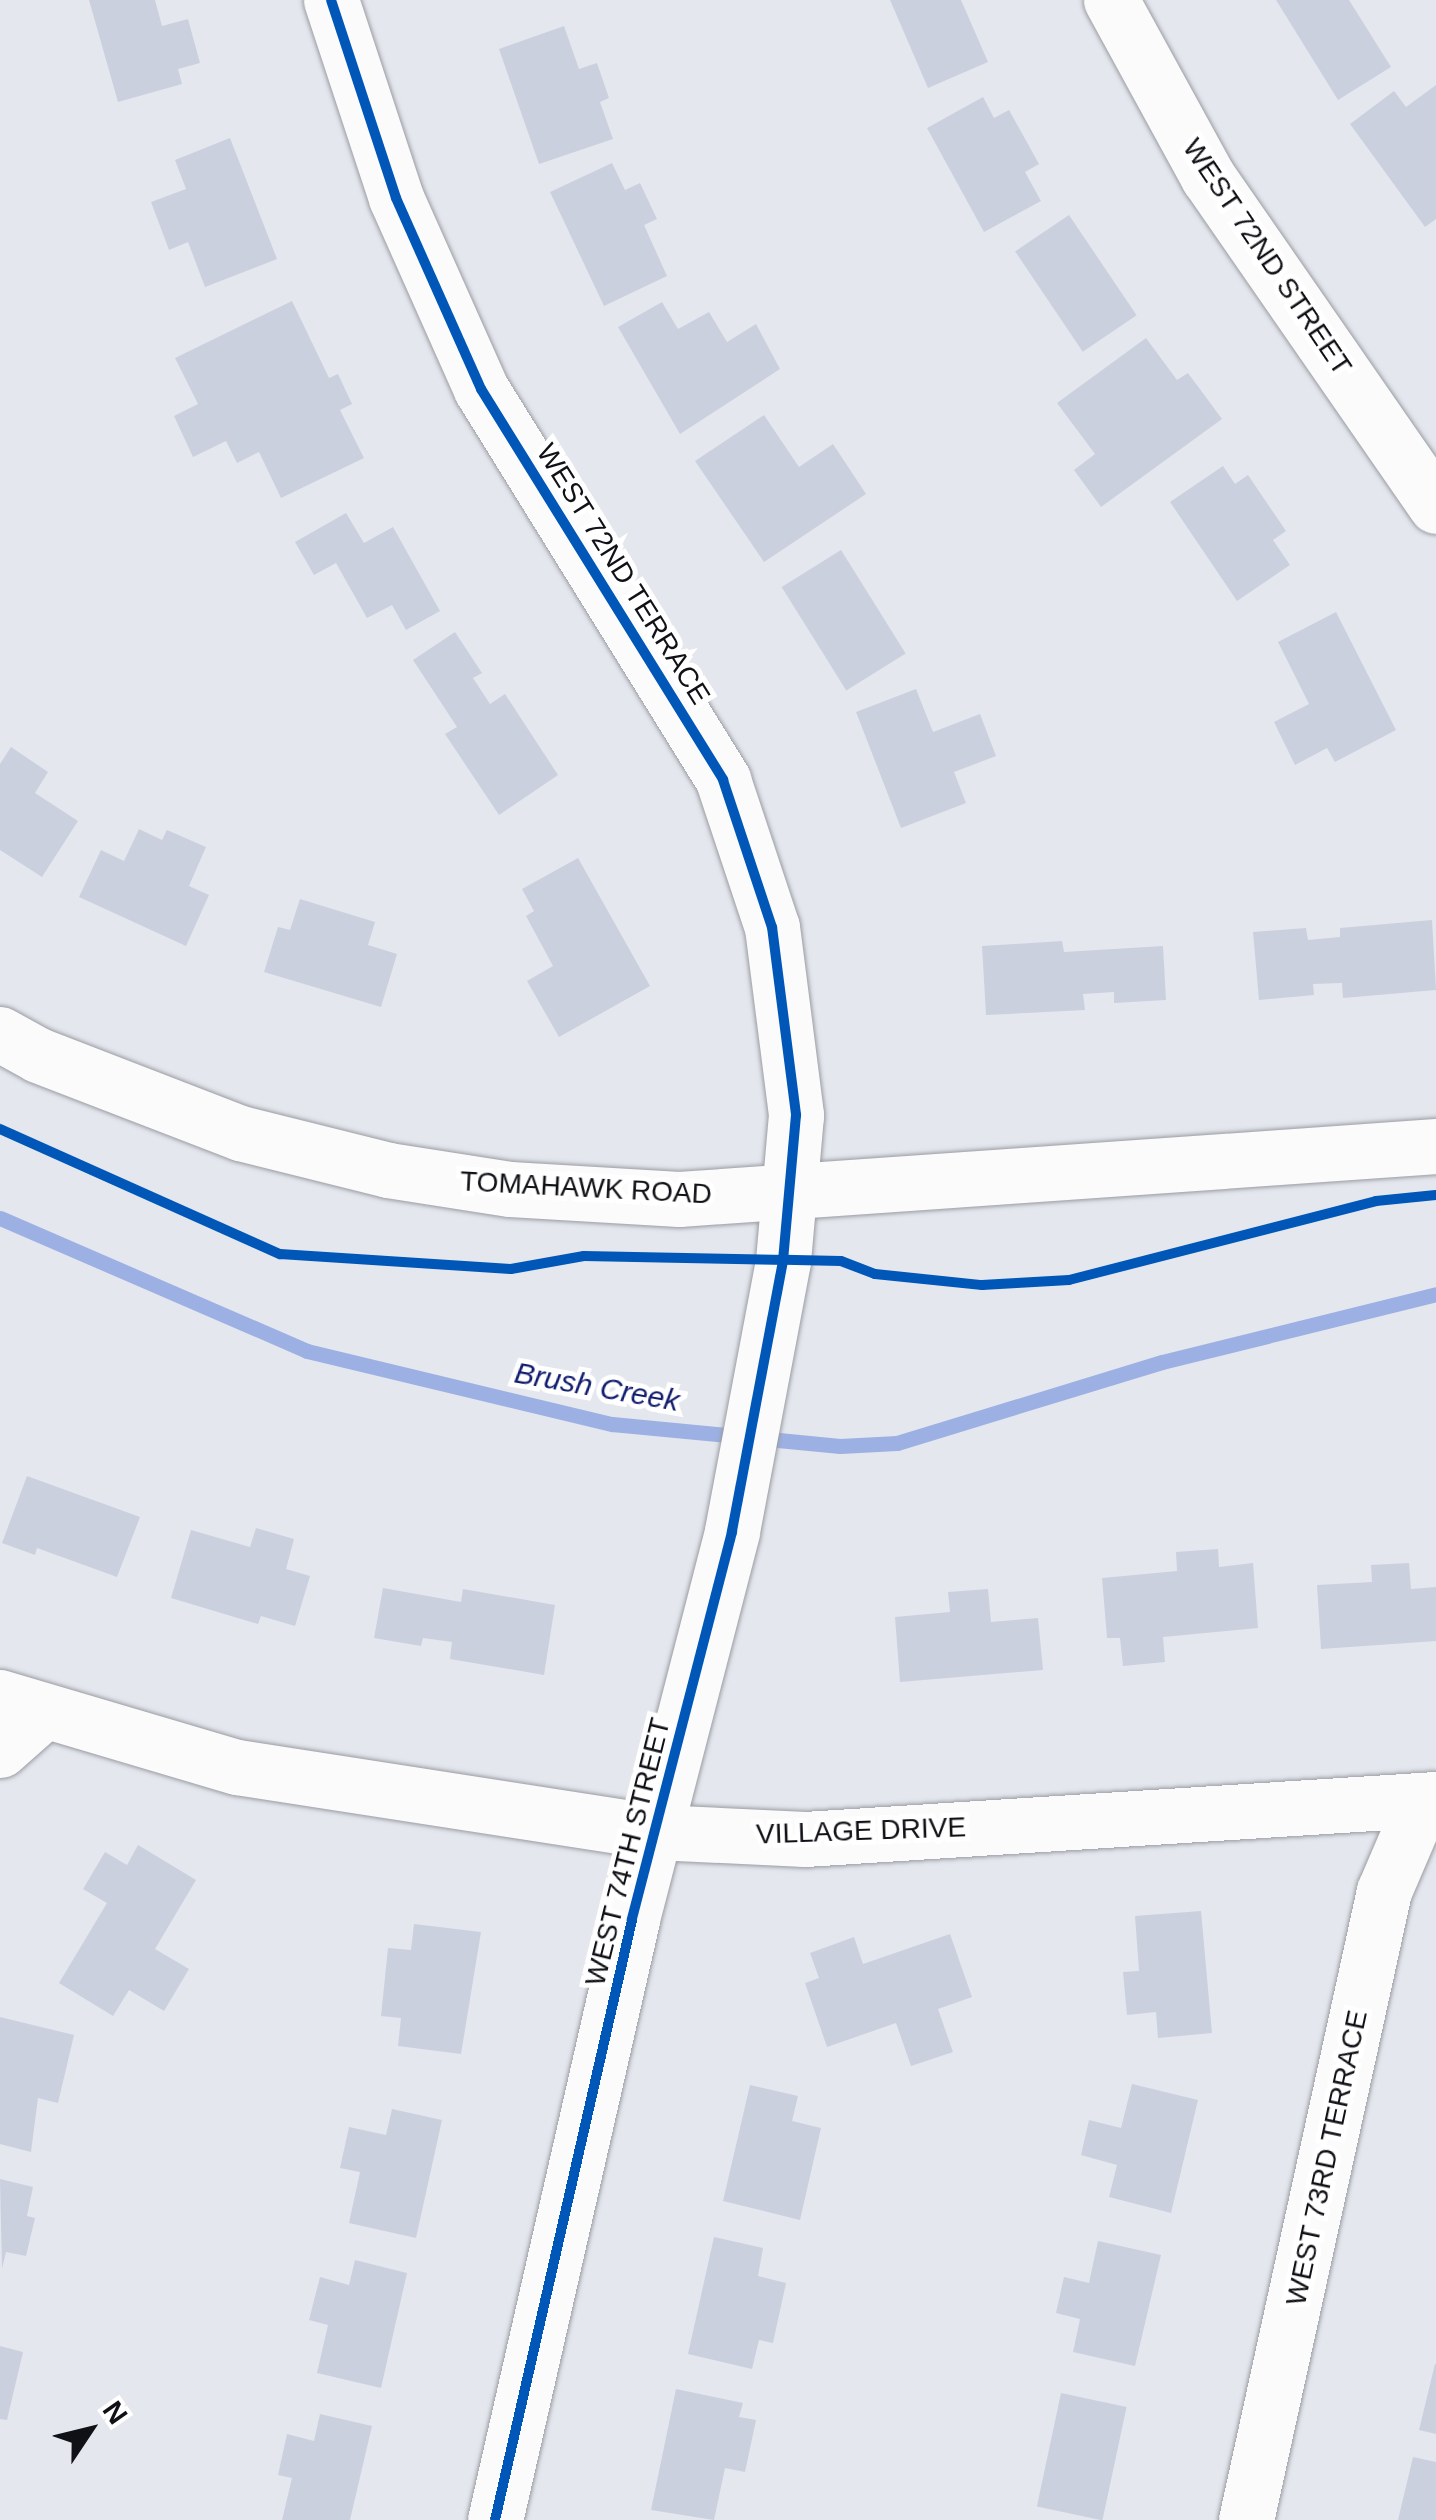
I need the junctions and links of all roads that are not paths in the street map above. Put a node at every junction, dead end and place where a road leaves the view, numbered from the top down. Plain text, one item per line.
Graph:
1 (331, 0) edge
2 (1111, 0) edge
3 (1436, 506) edge
4 (0, 1034) edge
5 (1436, 1146) edge
6 (790, 1192) junction
7 (21, 1705) edge
8 (0, 1750) edge
9 (1430, 1799) edge
10 (656, 1832) junction
11 (495, 2520) edge
12 (1246, 2520) edge

1 - 6 street, WEST 72ND TERRACE
2 - 3 street, WEST 72ND STREET
4 - 6 street, TOMAHAWK ROAD
5 - 6 street, TOMAHAWK ROAD
6 - 10 street, WEST 74TH STREET
7 - 8 street
7 - 10 street, VILLAGE DRIVE
9 - 10 street, VILLAGE DRIVE
9 - 12 street, WEST 73RD TERRACE
10 - 11 street, WEST 74TH STREET

